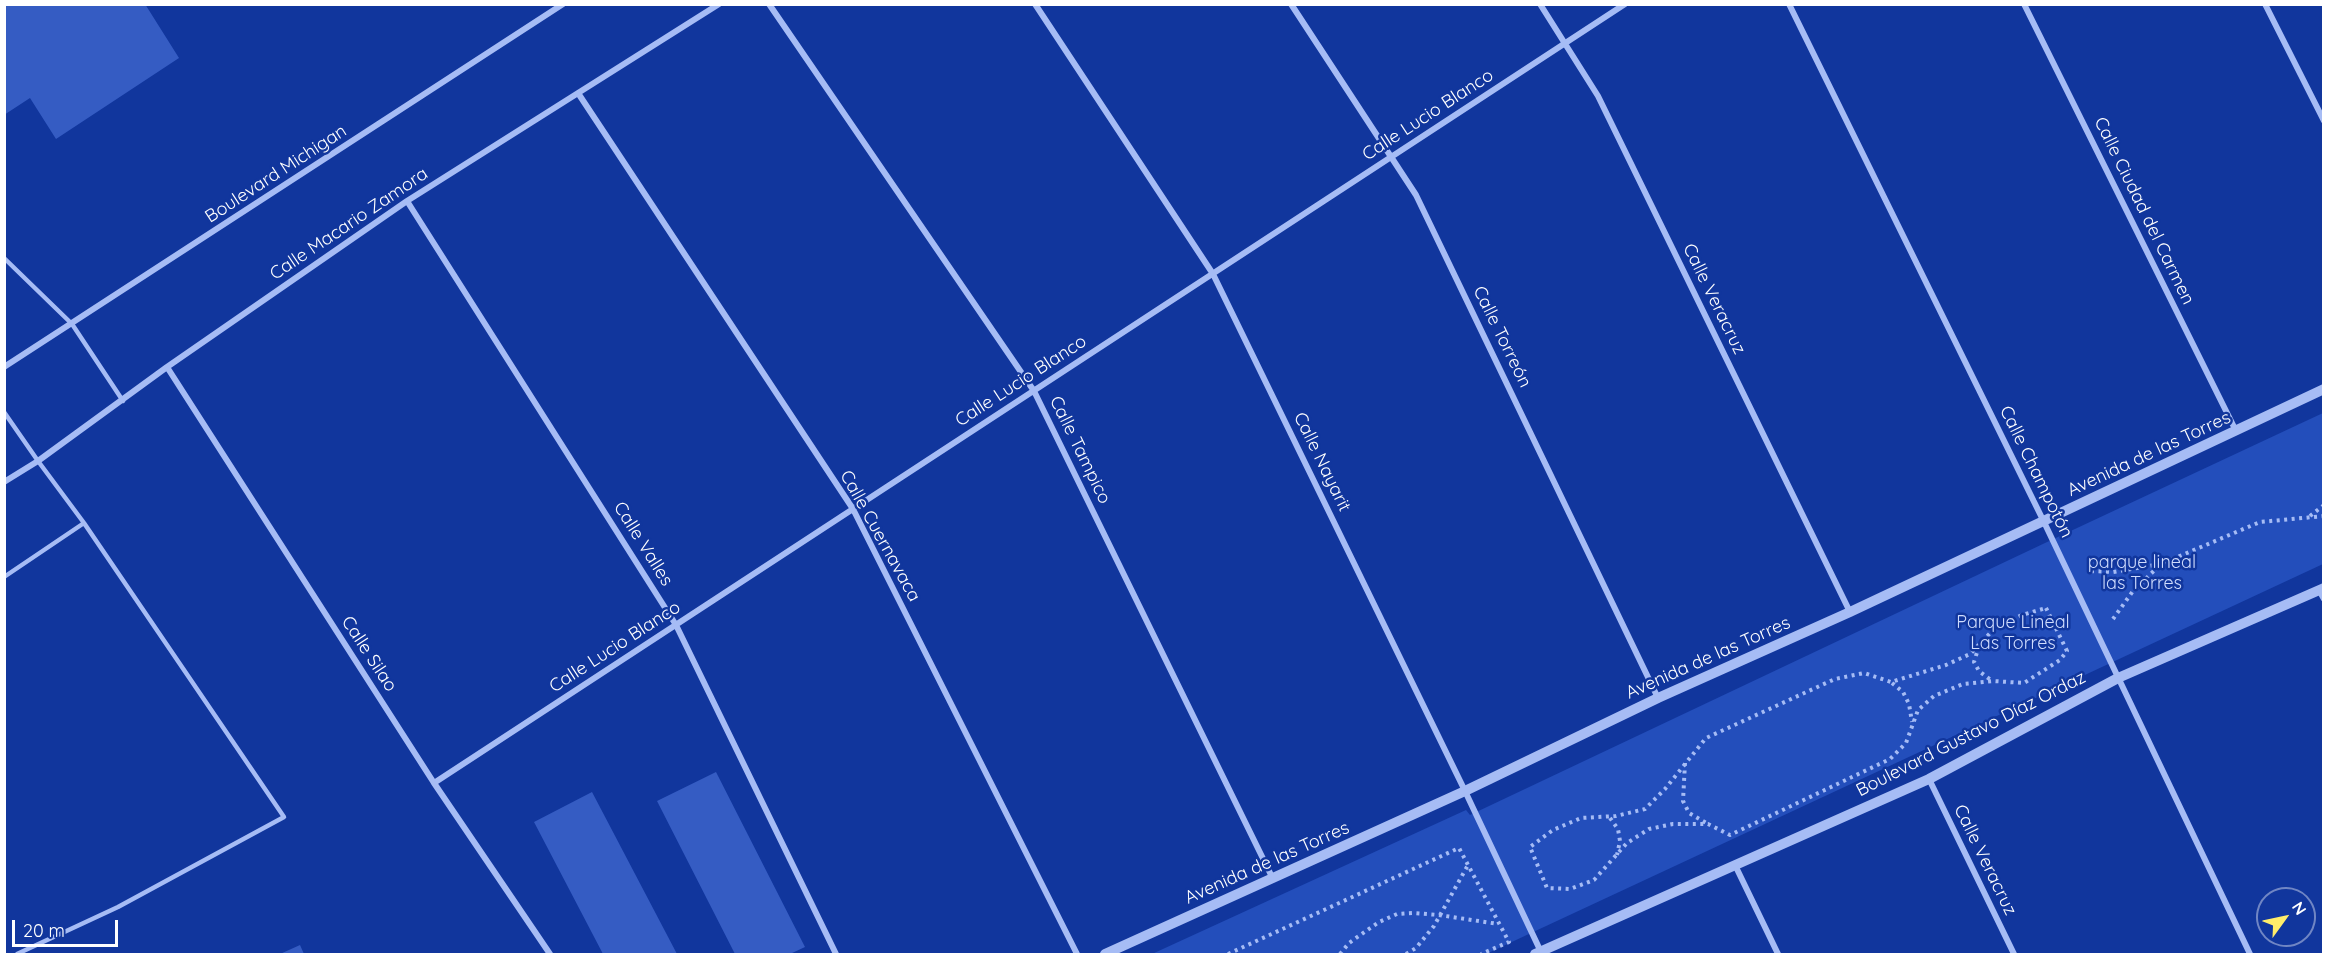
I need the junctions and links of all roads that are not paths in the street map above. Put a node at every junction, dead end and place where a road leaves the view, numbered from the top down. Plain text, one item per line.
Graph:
1 (563, 4) edge
2 (719, 4) edge
3 (769, 4) edge
4 (1035, 4) edge
5 (1291, 4) edge
6 (1540, 4) edge
7 (1625, 4) edge
8 (1789, 4) edge
9 (2024, 4) edge
10 (2265, 4) edge
11 (1565, 44) junction
12 (578, 93) junction
13 (2324, 121) edge
14 (1392, 157) junction
15 (406, 201) junction
16 (4, 258) edge
17 (1214, 274) junction
18 (72, 324) junction
19 (4, 367) edge
20 (167, 367) junction
21 (2324, 389) edge
22 (1035, 390) junction
23 (123, 401) junction
24 (4, 412) edge
25 (2236, 431) junction
26 (38, 461) junction
27 (4, 482) edge
28 (853, 509) junction
29 (84, 522) junction
30 (2044, 522) junction
31 (4, 577) edge
32 (2322, 592) edge
33 (1850, 612) junction
34 (676, 624) junction
35 (2118, 678) junction
36 (1658, 698) junction
37 (1929, 779) junction
38 (434, 783) junction
39 (1465, 791) junction
40 (1735, 866) junction
41 (1273, 879) junction
42 (17, 954) edge
43 (550, 954) edge
44 (836, 954) edge
45 (1077, 954) edge
46 (1105, 954) edge
47 (1539, 954) edge
48 (1778, 954) edge
49 (2014, 954) edge
50 (2250, 954) edge

1 - 18 street, Boulevard Michigan
2 - 12 street, Calle Macario Zamora
3 - 22 street, Calle Tampico
4 - 17 street, Calle Nayarit
5 - 14 street, Calle Torreón
6 - 11 street, Calle Veracruz
7 - 11 street, Calle Lucio Blanco
8 - 30 street, Calle Champotón
9 - 25 street, Calle Ciudad del Carmen
10 - 13 street
11 - 14 street, Calle Lucio Blanco
11 - 33 street, Calle Veracruz
12 - 15 street, Calle Macario Zamora
12 - 28 street, Calle Cuernavaca
14 - 17 street, Calle Lucio Blanco
14 - 36 street, Calle Torreón
15 - 20 street, Calle Macario Zamora
15 - 34 street, Calle Valles
16 - 18 lane
17 - 22 street, Calle Lucio Blanco
17 - 39 street, Calle Nayarit
18 - 19 street, Boulevard Michigan
18 - 23 lane
20 - 23 street, Calle Macario Zamora
20 - 38 street, Calle Silao
21 - 25 street, Avenida de las Torres
22 - 28 street, Calle Lucio Blanco
22 - 41 street, Calle Tampico
23 - 26 street, Calle Macario Zamora
24 - 26 lane
25 - 30 street, Avenida de las Torres
26 - 27 street, Calle Macario Zamora
26 - 29 lane
28 - 34 street, Calle Lucio Blanco
28 - 45 street, Calle Cuernavaca
29 - 31 lane
29 - 42 lane
30 - 33 street, Avenida de las Torres
30 - 35 street, Calle Champotón
32 - 35 street, Boulevard Gustavo Díaz Ordaz
33 - 36 street, Avenida de las Torres
34 - 38 street, Calle Lucio Blanco
34 - 44 street, Calle Valles
35 - 37 street, Boulevard Gustavo Díaz Ordaz
35 - 50 street, Calle Champotón
36 - 39 street, Avenida de las Torres
37 - 40 street, Boulevard Gustavo Díaz Ordaz
37 - 49 street, Calle Veracruz
38 - 43 street, Calle Silao
39 - 41 street, Avenida de las Torres
39 - 47 street, Calle Nayarit
40 - 47 street, Boulevard Gustavo Díaz Ordaz
40 - 48 street
41 - 46 street, Avenida de las Torres

